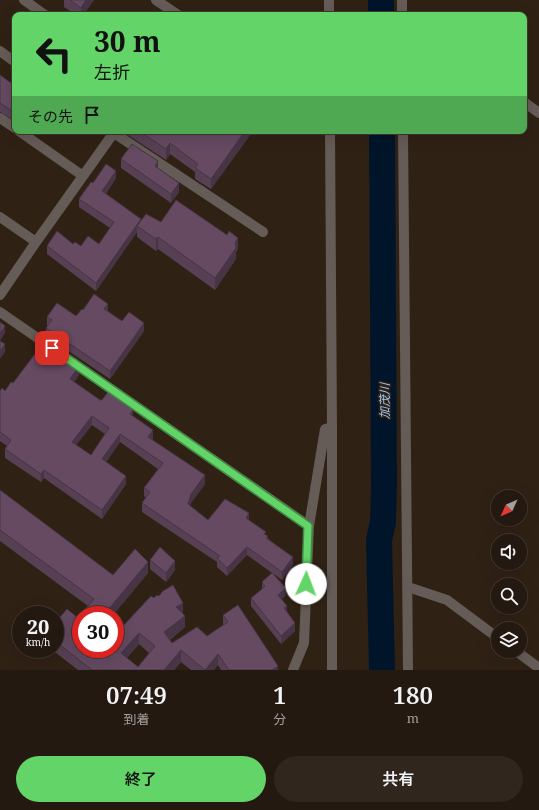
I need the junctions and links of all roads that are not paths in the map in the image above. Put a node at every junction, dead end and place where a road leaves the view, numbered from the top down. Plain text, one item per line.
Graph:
1 (24, 0) edge
2 (156, 0) edge
3 (329, 0) edge
4 (402, 0) edge
5 (41, 12) edge
6 (174, 12) edge
7 (329, 12) edge
8 (402, 12) edge
9 (0, 52) edge
10 (12, 60) edge
11 (527, 104) edge
12 (539, 112) edge
13 (0, 118) edge
14 (12, 126) edge
15 (23, 134) edge
16 (112, 134) edge
17 (116, 134) edge
18 (330, 134) edge
19 (403, 134) edge
20 (82, 176) junction
21 (0, 218) edge
22 (263, 232) dead end
23 (36, 242) junction
24 (0, 295) edge
25 (0, 312) edge
26 (332, 427) junction
27 (308, 526) junction
28 (408, 588) junction
29 (491, 633) edge
30 (525, 658) edge
31 (539, 668) edge
32 (293, 670) edge
33 (332, 670) edge
34 (408, 670) edge

1 - 5 street
2 - 6 street
3 - 7 street
4 - 8 street
9 - 10 street
11 - 12 street
13 - 14 street
15 - 20 street
16 - 20 street
17 - 22 street
18 - 26 street
19 - 28 street
20 - 23 street
21 - 23 street
23 - 24 street
25 - 27 street
26 - 27 street
26 - 33 street
27 - 32 street
28 - 29 street
28 - 34 street
30 - 31 street

